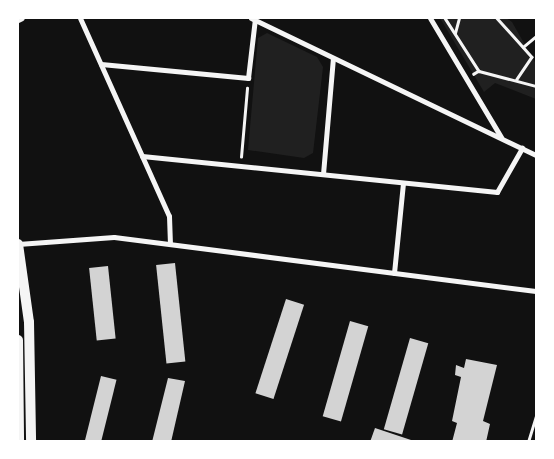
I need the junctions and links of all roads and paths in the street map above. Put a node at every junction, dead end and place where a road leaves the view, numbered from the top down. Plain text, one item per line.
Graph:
1 (22, 18) edge
2 (80, 18) edge
3 (254, 18) edge
4 (430, 18) edge
5 (445, 18) edge
6 (459, 18) edge
7 (497, 18) edge
8 (18, 20) edge
9 (455, 34) junction
10 (535, 37) dead end
11 (524, 47) junction
12 (333, 58) junction
13 (101, 64) junction
14 (479, 71) junction
15 (248, 78) junction
16 (468, 78) junction
17 (517, 79) junction
18 (536, 86) edge
19 (501, 138) junction
20 (522, 148) junction
21 (536, 155) edge
22 (142, 156) junction
23 (240, 166) junction
24 (323, 174) junction
25 (403, 183) junction
26 (170, 242) junction
27 (18, 244) edge
28 (394, 273) junction
29 (536, 291) edge
30 (18, 340) edge
31 (536, 415) edge
32 (19, 442) edge
33 (31, 442) edge
34 (528, 442) edge

1 - 8 street
2 - 13 street
3 - 12 street
3 - 15 street
4 - 16 street
5 - 9 path
6 - 9 path
7 - 11 path
9 - 14 path
10 - 11 path
11 - 17 path
12 - 19 street
12 - 24 street
13 - 15 street
13 - 22 street
14 - 16 path
14 - 17 path
15 - 23 path
16 - 19 street
17 - 18 path
19 - 20 street
20 - 21 street
20 - 25 street
22 - 23 street
22 - 26 street
23 - 24 street
24 - 25 street
25 - 28 street
26 - 27 street
26 - 28 street
27 - 33 main road
28 - 29 street
30 - 32 main road
31 - 34 path

